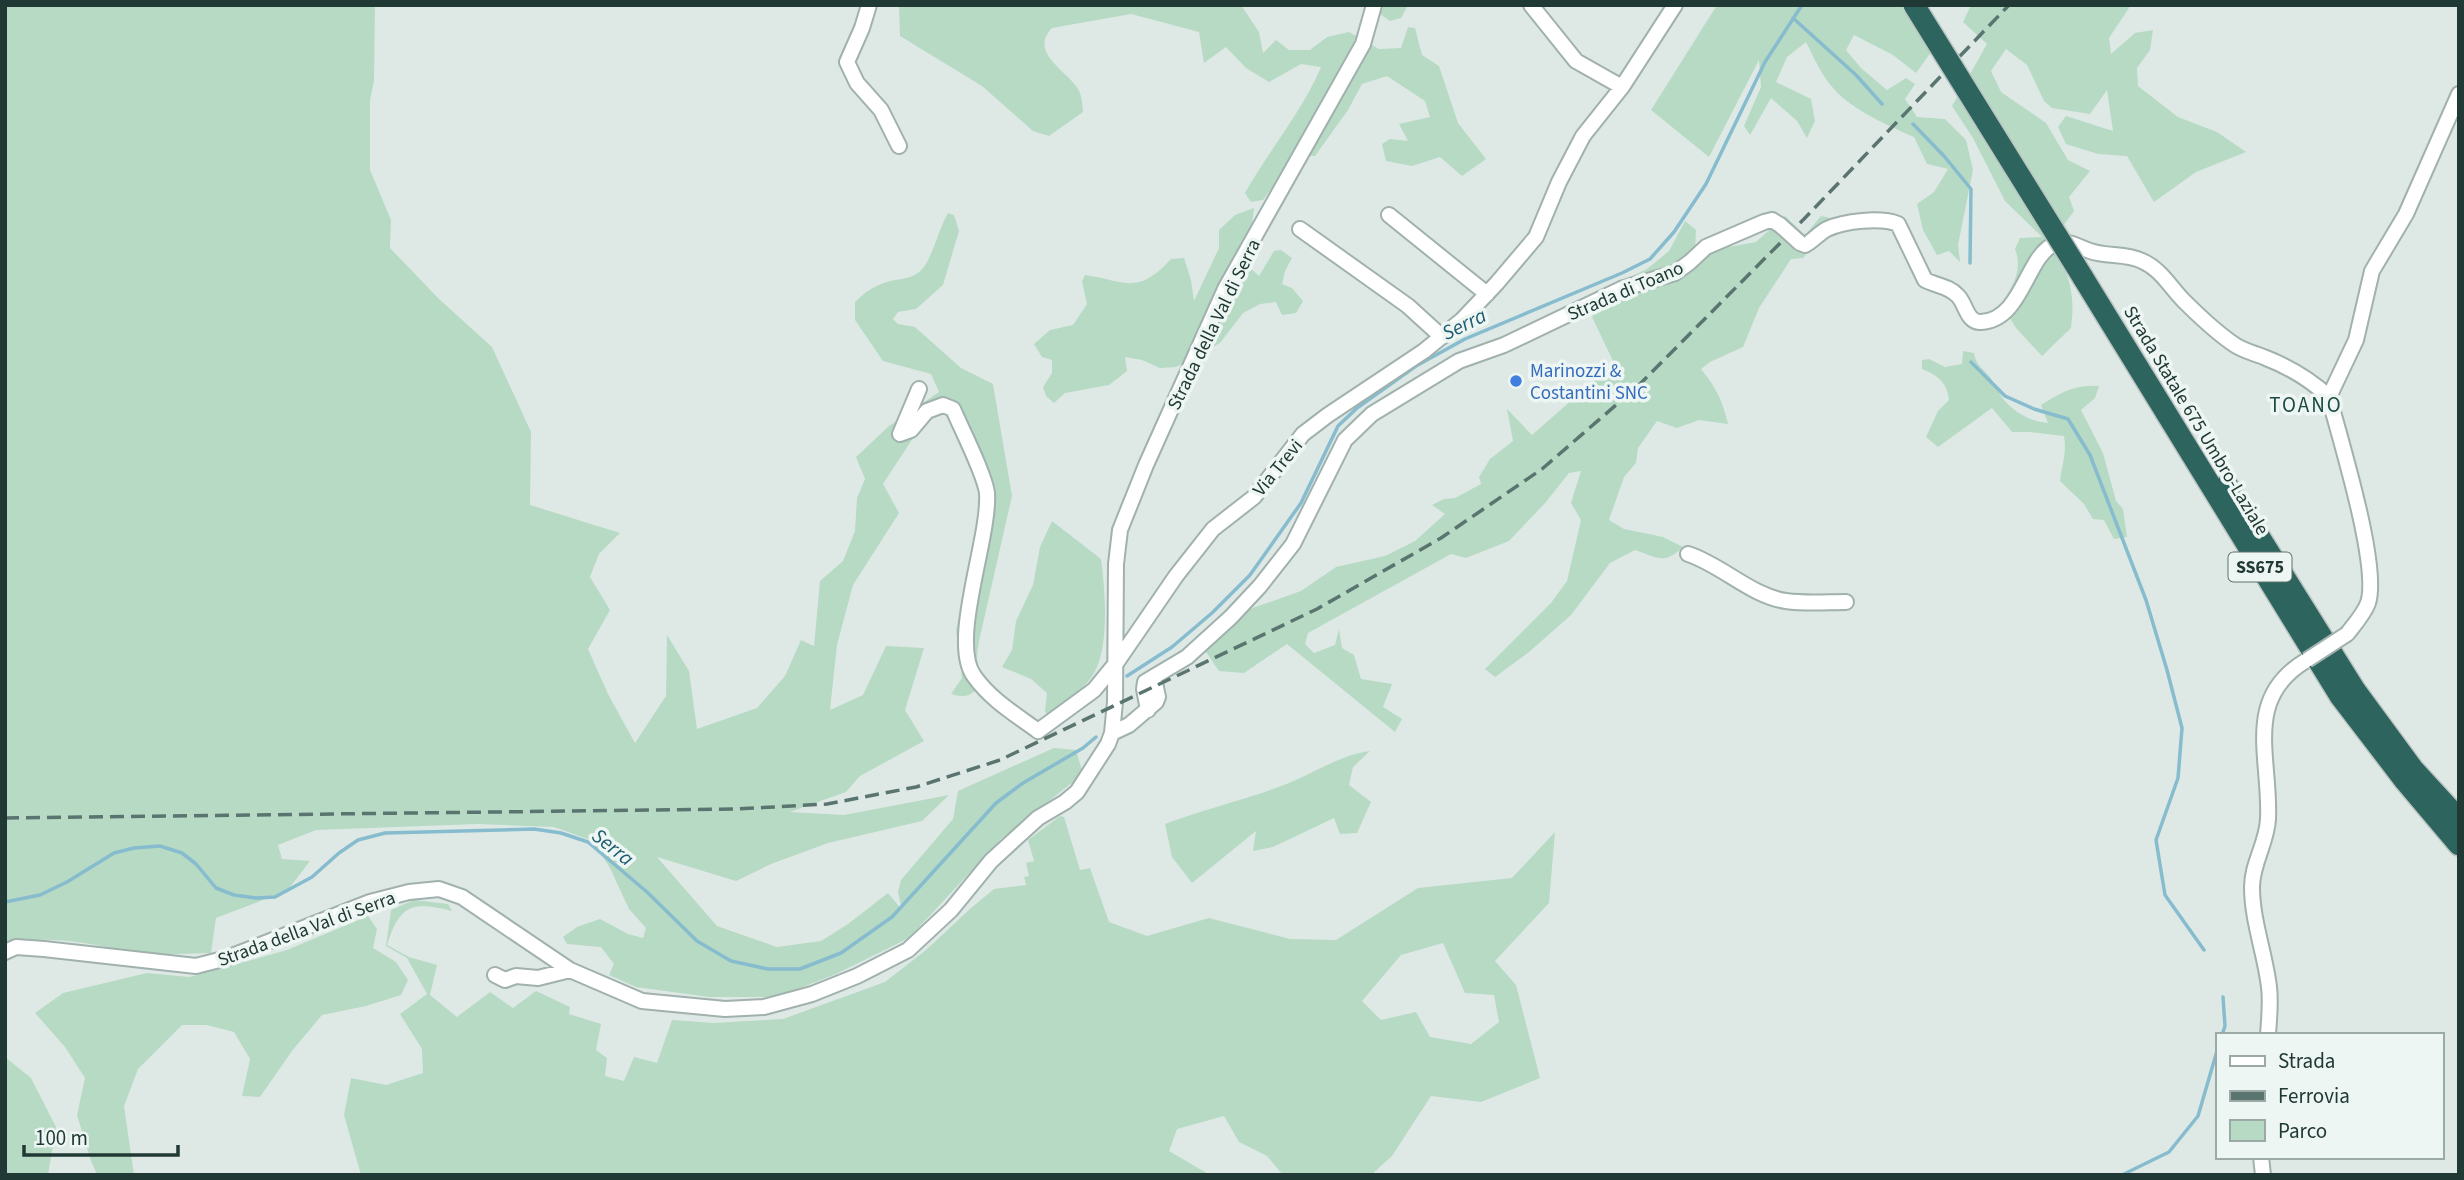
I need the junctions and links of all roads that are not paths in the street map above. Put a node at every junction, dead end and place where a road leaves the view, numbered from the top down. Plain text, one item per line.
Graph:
1 (869, 5) edge
2 (1531, 5) edge
3 (1675, 5) edge
4 (1914, 5) edge
5 (1927, 5) edge
6 (1378, 7) edge
7 (1622, 87) junction
8 (2459, 94) edge
9 (900, 146) dead end
10 (1389, 215) dead end
11 (1300, 229) dead end
12 (2089, 274) junction
13 (1487, 294) junction
14 (1442, 337) junction
15 (919, 389) dead end
16 (2329, 397) junction
17 (1688, 554) dead end
18 (1846, 602) dead end
19 (1117, 662) junction
20 (1112, 733) junction
21 (2459, 819) edge
22 (2459, 845) edge
23 (5, 952) edge
24 (570, 970) junction
25 (495, 975) dead end
26 (2268, 1033) edge

1 - 9 street
2 - 7 street
3 - 7 street, Via Trevi
4 - 12 highway, Strada Statale 675 Umbro-Laziale / SS675, bridge
5 - 12 highway, Strada Statale 675 Umbro-Laziale / SS675
6 - 19 street, Strada della Val di Serra
7 - 13 street, Via Trevi
8 - 16 street
10 - 13 street
11 - 14 street
12 - 21 highway, Strada Statale 675 Umbro-Laziale / SS675
12 - 22 highway, Strada Statale 675 Umbro-Laziale / SS675
13 - 14 street, Via Trevi
14 - 19 street, Via Trevi
15 - 19 street
16 - 20 street, Strada di Toano, bridge
16 - 26 street, bridge
17 - 18 street
19 - 20 street, Strada della Val di Serra
20 - 24 street, Strada della Val di Serra
23 - 24 street, Strada della Val di Serra
24 - 25 street

